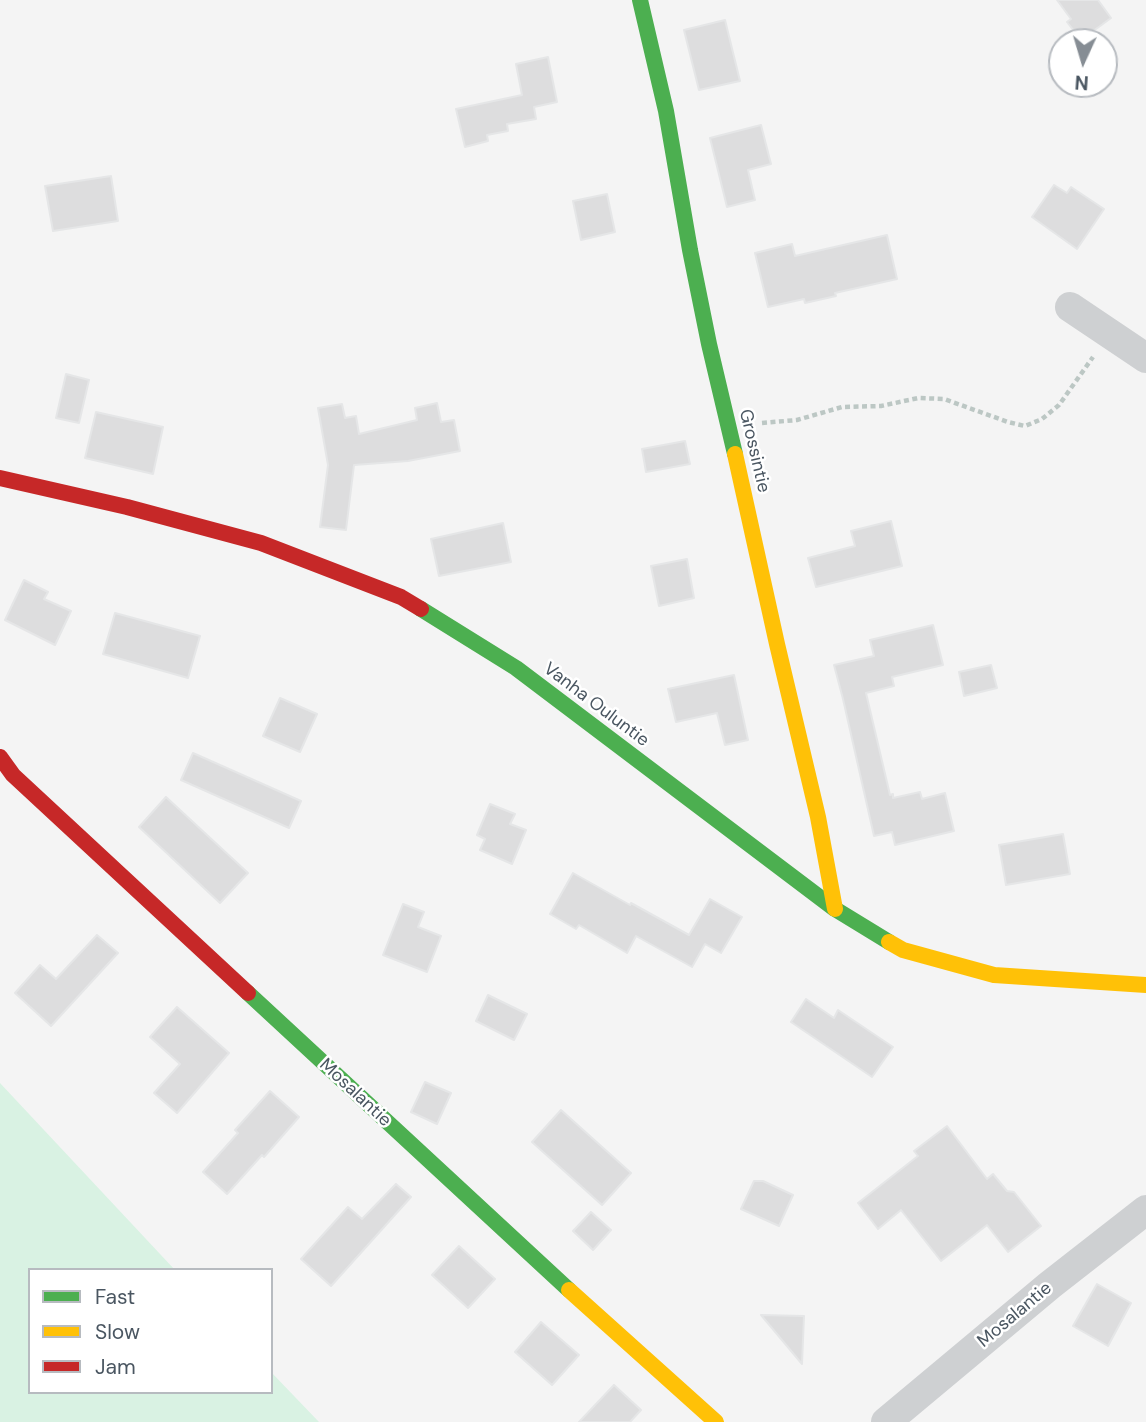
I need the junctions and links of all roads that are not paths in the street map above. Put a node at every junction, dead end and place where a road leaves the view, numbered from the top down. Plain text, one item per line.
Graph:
1 (640, 0) edge
2 (1070, 307) dead end
3 (1146, 358) edge
4 (2, 485) edge
5 (0, 758) edge
6 (835, 909) junction
7 (1146, 985) edge
8 (1146, 1210) edge
9 (716, 1422) edge
10 (886, 1422) edge

1 - 6 street, Grossintie
2 - 3 street
4 - 6 street, Vanha Ouluntie
5 - 9 street, Mosalantie
6 - 7 street, Vanha Ouluntie
8 - 10 street, Mosalantie

